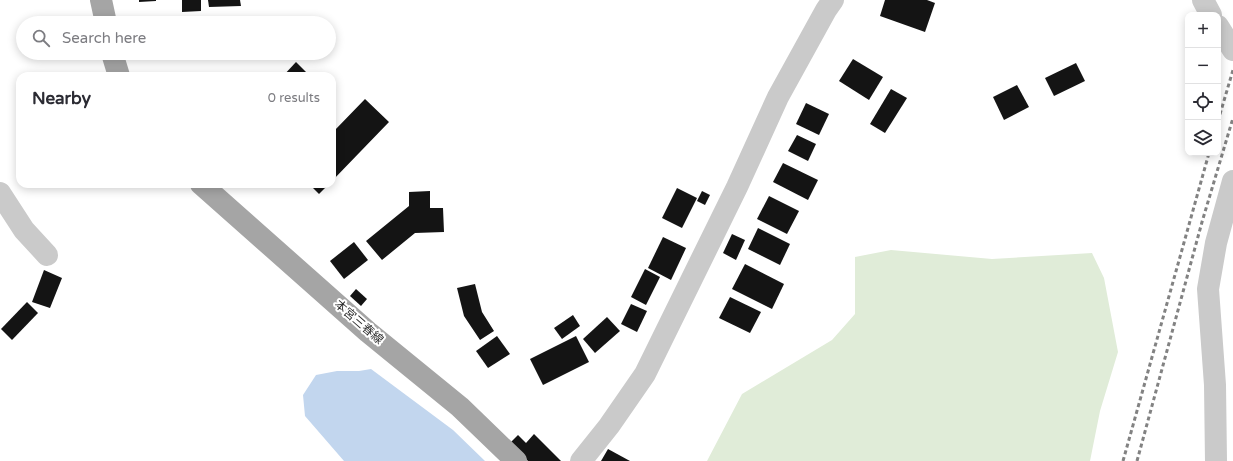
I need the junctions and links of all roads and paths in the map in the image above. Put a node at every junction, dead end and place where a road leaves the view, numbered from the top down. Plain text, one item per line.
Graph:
1 (101, 0) edge
2 (833, 0) edge
3 (1203, 0) edge
4 (1209, 12) edge
5 (104, 16) edge
6 (1221, 31) edge
7 (1233, 50) edge
8 (114, 60) edge
9 (118, 72) edge
10 (1233, 181) edge
11 (206, 188) edge
12 (0, 193) edge
13 (47, 255) dead end
14 (516, 461) edge
15 (581, 461) edge
16 (1216, 461) edge

1 - 5 main road
2 - 15 street
3 - 4 street
6 - 7 street
8 - 9 main road
10 - 16 street
11 - 14 main road, 本宮三春線
12 - 13 street

